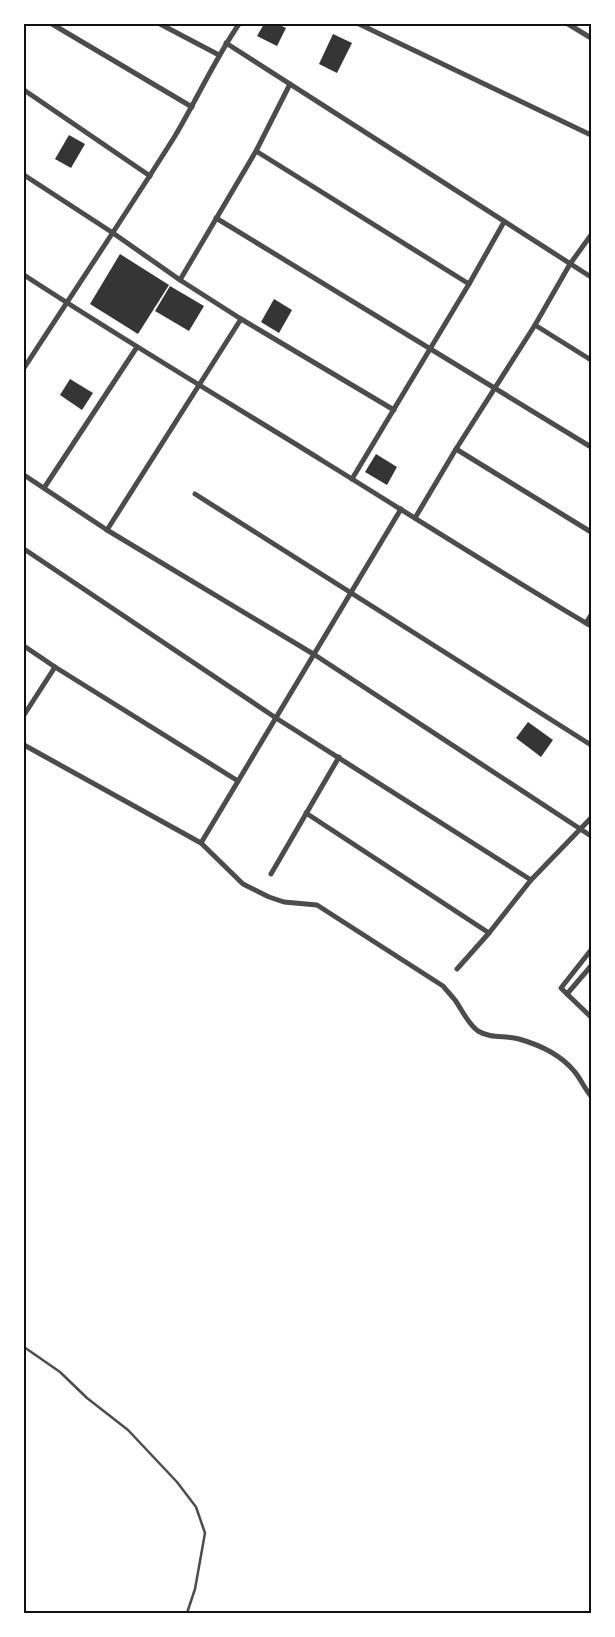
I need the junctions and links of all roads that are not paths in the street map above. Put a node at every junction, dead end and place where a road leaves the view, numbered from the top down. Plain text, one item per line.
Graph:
1 (52, 24) edge
2 (160, 24) edge
3 (239, 24) edge
4 (359, 24) edge
5 (568, 24) edge
6 (591, 38) edge
7 (226, 44) junction
8 (219, 55) junction
9 (290, 84) junction
10 (24, 90) edge
11 (192, 107) junction
12 (591, 135) edge
13 (256, 151) junction
14 (24, 175) edge
15 (150, 176) junction
16 (216, 218) junction
17 (504, 222) junction
18 (113, 233) junction
19 (591, 235) edge
20 (570, 264) junction
21 (24, 275) edge
22 (591, 277) edge
23 (180, 280) junction
24 (469, 284) junction
25 (67, 303) junction
26 (241, 319) junction
27 (535, 325) junction
28 (137, 347) junction
29 (430, 349) junction
30 (591, 360) edge
31 (24, 368) edge
32 (200, 385) junction
33 (495, 388) junction
34 (394, 410) junction
35 (591, 448) edge
36 (456, 449) junction
37 (24, 475) edge
38 (352, 479) junction
39 (44, 488) junction
40 (195, 494) dead end
41 (401, 509) junction
42 (416, 518) junction
43 (108, 530) junction
44 (591, 532) edge
45 (24, 549) edge
46 (352, 592) junction
47 (591, 614) edge
48 (589, 624) edge
49 (24, 646) edge
50 (315, 655) junction
51 (55, 667) junction
52 (24, 715) edge
53 (276, 718) junction
54 (24, 745) edge
55 (591, 745) edge
56 (339, 757) junction
57 (238, 781) junction
58 (306, 813) junction
59 (591, 818) edge
60 (582, 829) junction
61 (591, 836) edge
62 (201, 843) junction
63 (271, 874) dead end
64 (531, 880) junction
65 (489, 933) junction
66 (591, 950) edge
67 (591, 966) edge
68 (457, 969) dead end
69 (567, 994) junction
70 (591, 1017) edge
71 (591, 1096) edge
72 (24, 1347) edge
73 (187, 1613) edge

1 - 11 street
2 - 8 street
3 - 7 street
4 - 12 street
5 - 6 street
7 - 8 street
7 - 9 street
8 - 11 street
9 - 13 street
9 - 17 street
10 - 15 street
11 - 15 street
13 - 16 street
13 - 24 street
14 - 18 street
15 - 18 street
16 - 23 street
16 - 29 street
17 - 20 street
17 - 24 street
18 - 23 street
18 - 25 street
19 - 20 street
20 - 22 street
20 - 27 street
21 - 25 street
23 - 26 street
24 - 29 street
25 - 28 street
25 - 31 street
26 - 32 street
26 - 34 street
27 - 30 street
27 - 33 street
28 - 32 street
28 - 39 street
29 - 33 street
29 - 34 street
32 - 38 street
32 - 43 street
33 - 35 street
33 - 36 street
34 - 38 street
36 - 42 street
36 - 44 street
37 - 39 street
38 - 41 street
39 - 43 street
40 - 46 street
41 - 42 street
41 - 46 street
42 - 48 street
43 - 50 street
45 - 53 street
46 - 50 street
46 - 55 street
47 - 48 street
49 - 51 street
50 - 53 street
50 - 60 street
51 - 52 street
51 - 57 street
53 - 56 street
53 - 57 street
54 - 62 street
56 - 58 street
56 - 64 street
57 - 62 street
58 - 63 street
58 - 65 street
59 - 60 street
60 - 61 street
60 - 64 street
62 - 71 street
64 - 65 street
65 - 68 street
66 - 69 street
67 - 69 street
69 - 70 street
72 - 73 lane

